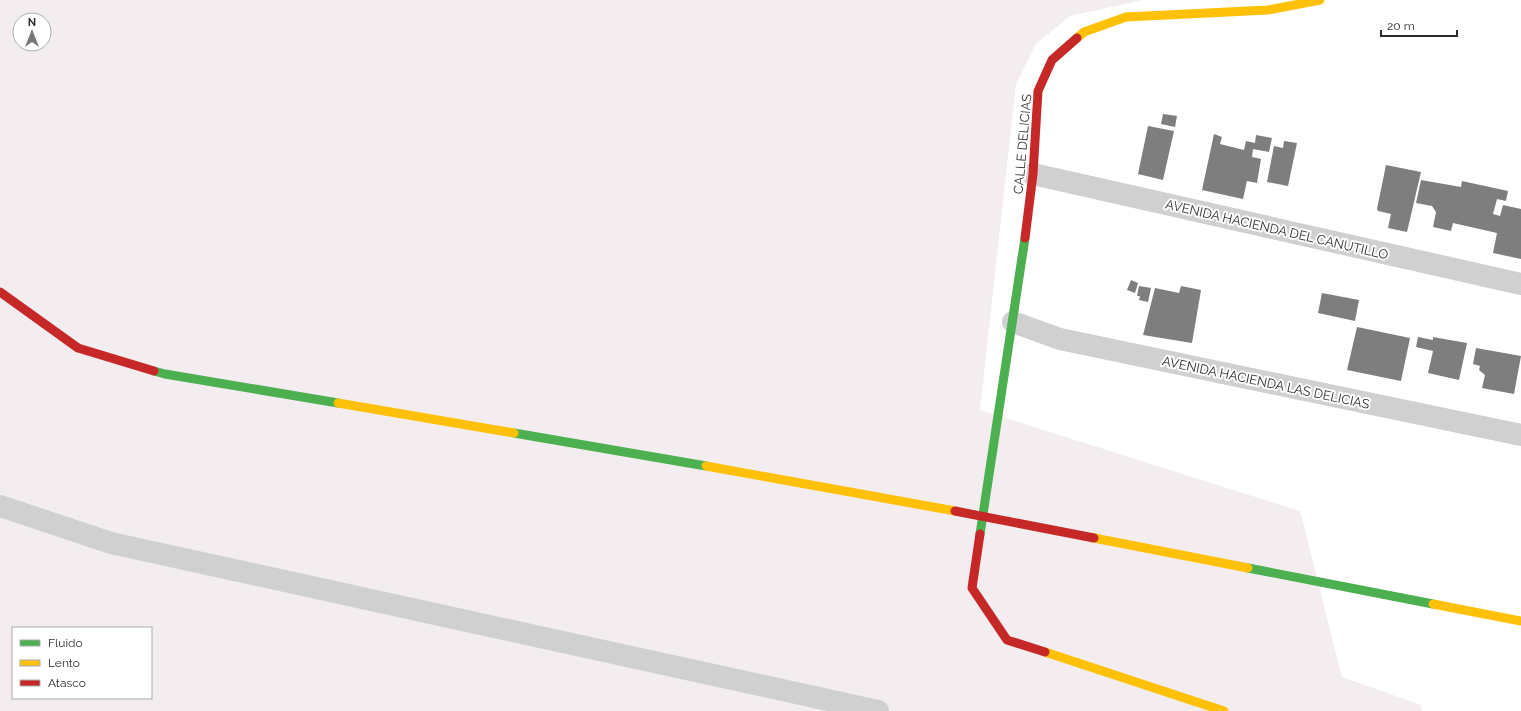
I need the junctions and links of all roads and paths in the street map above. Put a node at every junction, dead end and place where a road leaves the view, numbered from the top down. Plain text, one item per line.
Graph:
1 (1320, 0) edge
2 (1033, 174) junction
3 (1521, 284) edge
4 (0, 292) edge
5 (1013, 322) junction
6 (1521, 435) edge
7 (0, 506) edge
8 (983, 516) junction
9 (1521, 622) edge
10 (878, 711) edge
11 (1224, 711) edge

1 - 2 street, CALLE DELICIAS
2 - 3 street, AVENIDA HACIENDA DEL CANUTILLO
2 - 5 street, CALLE DELICIAS
4 - 8 street
5 - 6 street, AVENIDA HACIENDA LAS DELICIAS
5 - 8 street, CALLE DELICIAS
7 - 10 street
8 - 9 street
8 - 11 street, CALLE DELICIAS

